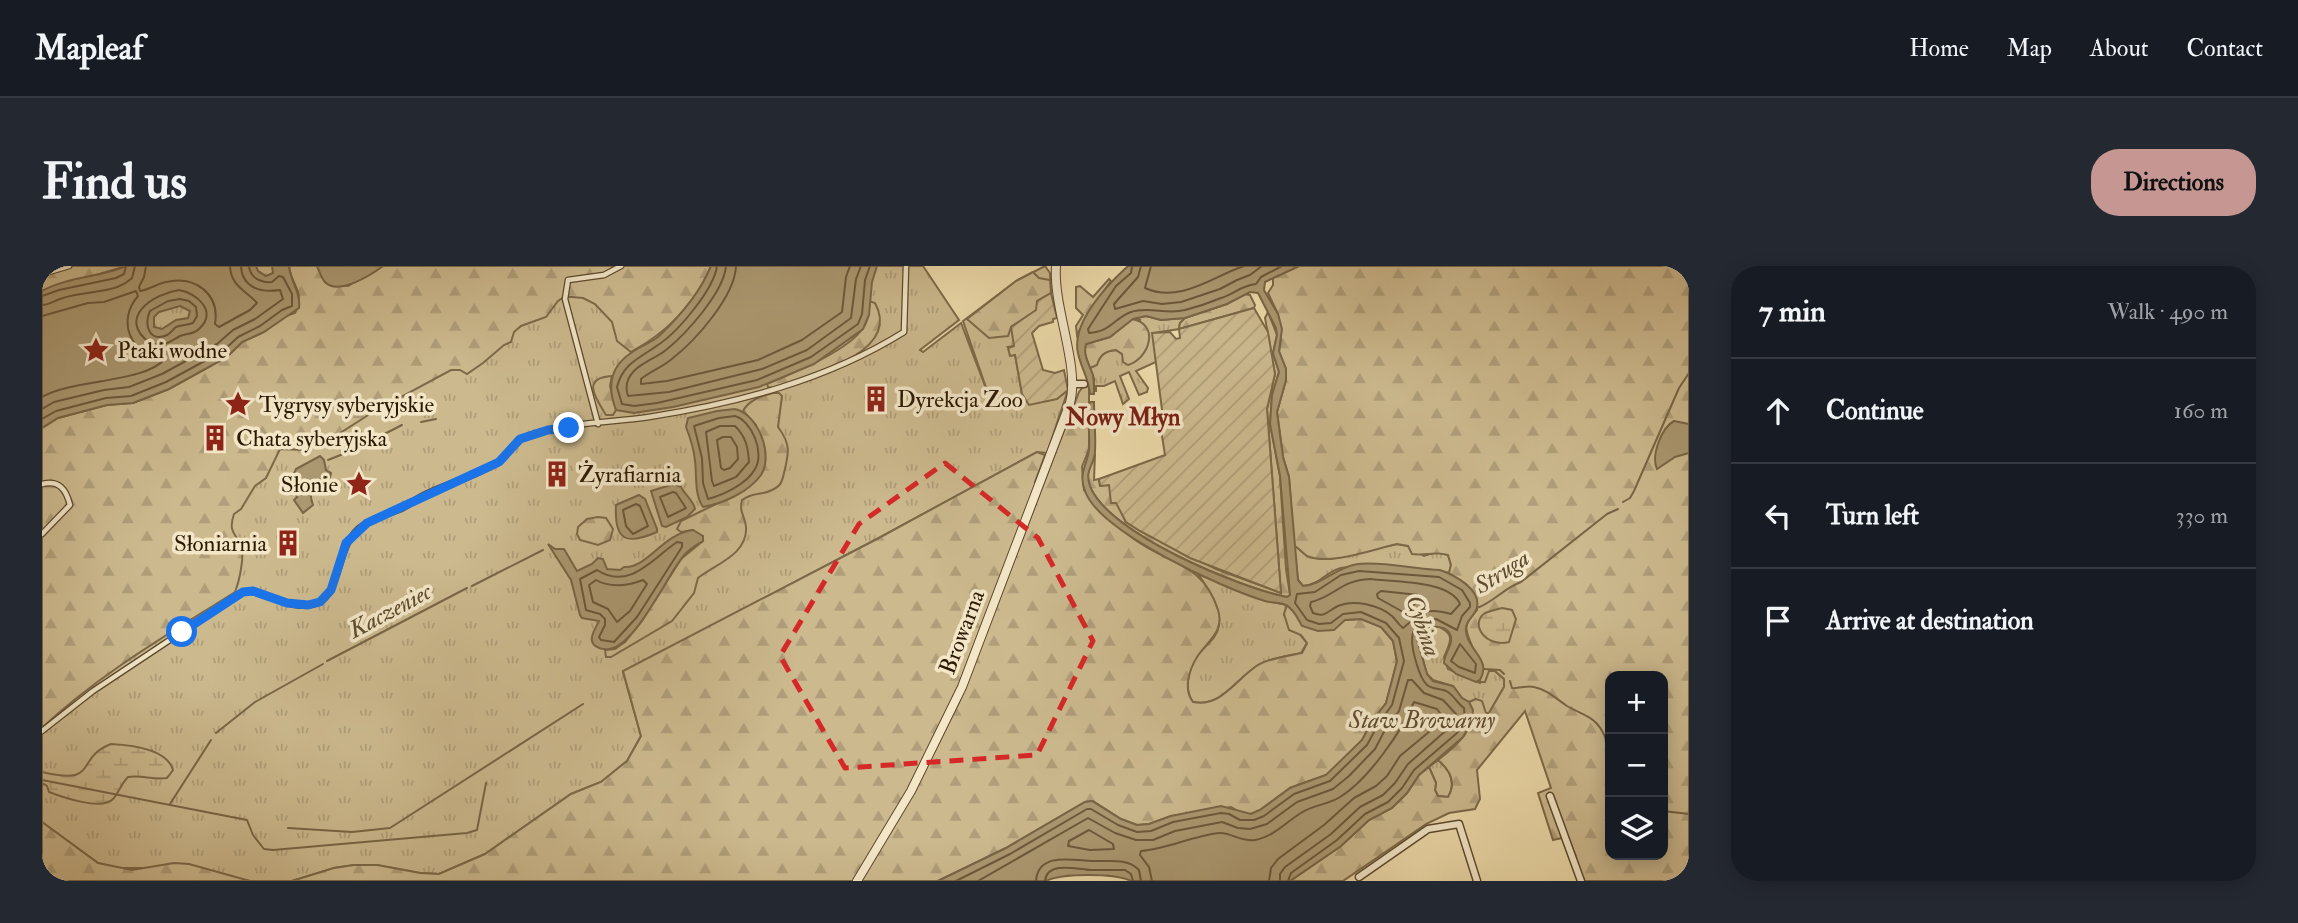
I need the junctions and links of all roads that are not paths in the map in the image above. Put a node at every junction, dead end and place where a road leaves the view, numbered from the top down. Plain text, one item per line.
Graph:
1 (69, 266) edge
2 (621, 266) edge
3 (906, 266) edge
4 (1056, 266) edge
5 (42, 274) edge
6 (1073, 384) junction
7 (1084, 384) dead end
8 (598, 424) junction
9 (42, 484) edge
10 (42, 534) edge
11 (42, 731) edge
12 (1550, 796) dead end
13 (1359, 877) dead end
14 (857, 881) edge
15 (1477, 881) edge
16 (1581, 881) edge

1 - 5 street
2 - 8 street
3 - 8 street
4 - 6 street, Browarna
6 - 7 street
6 - 14 street, Browarna
8 - 11 street
9 - 10 street
12 - 16 street
13 - 15 street

